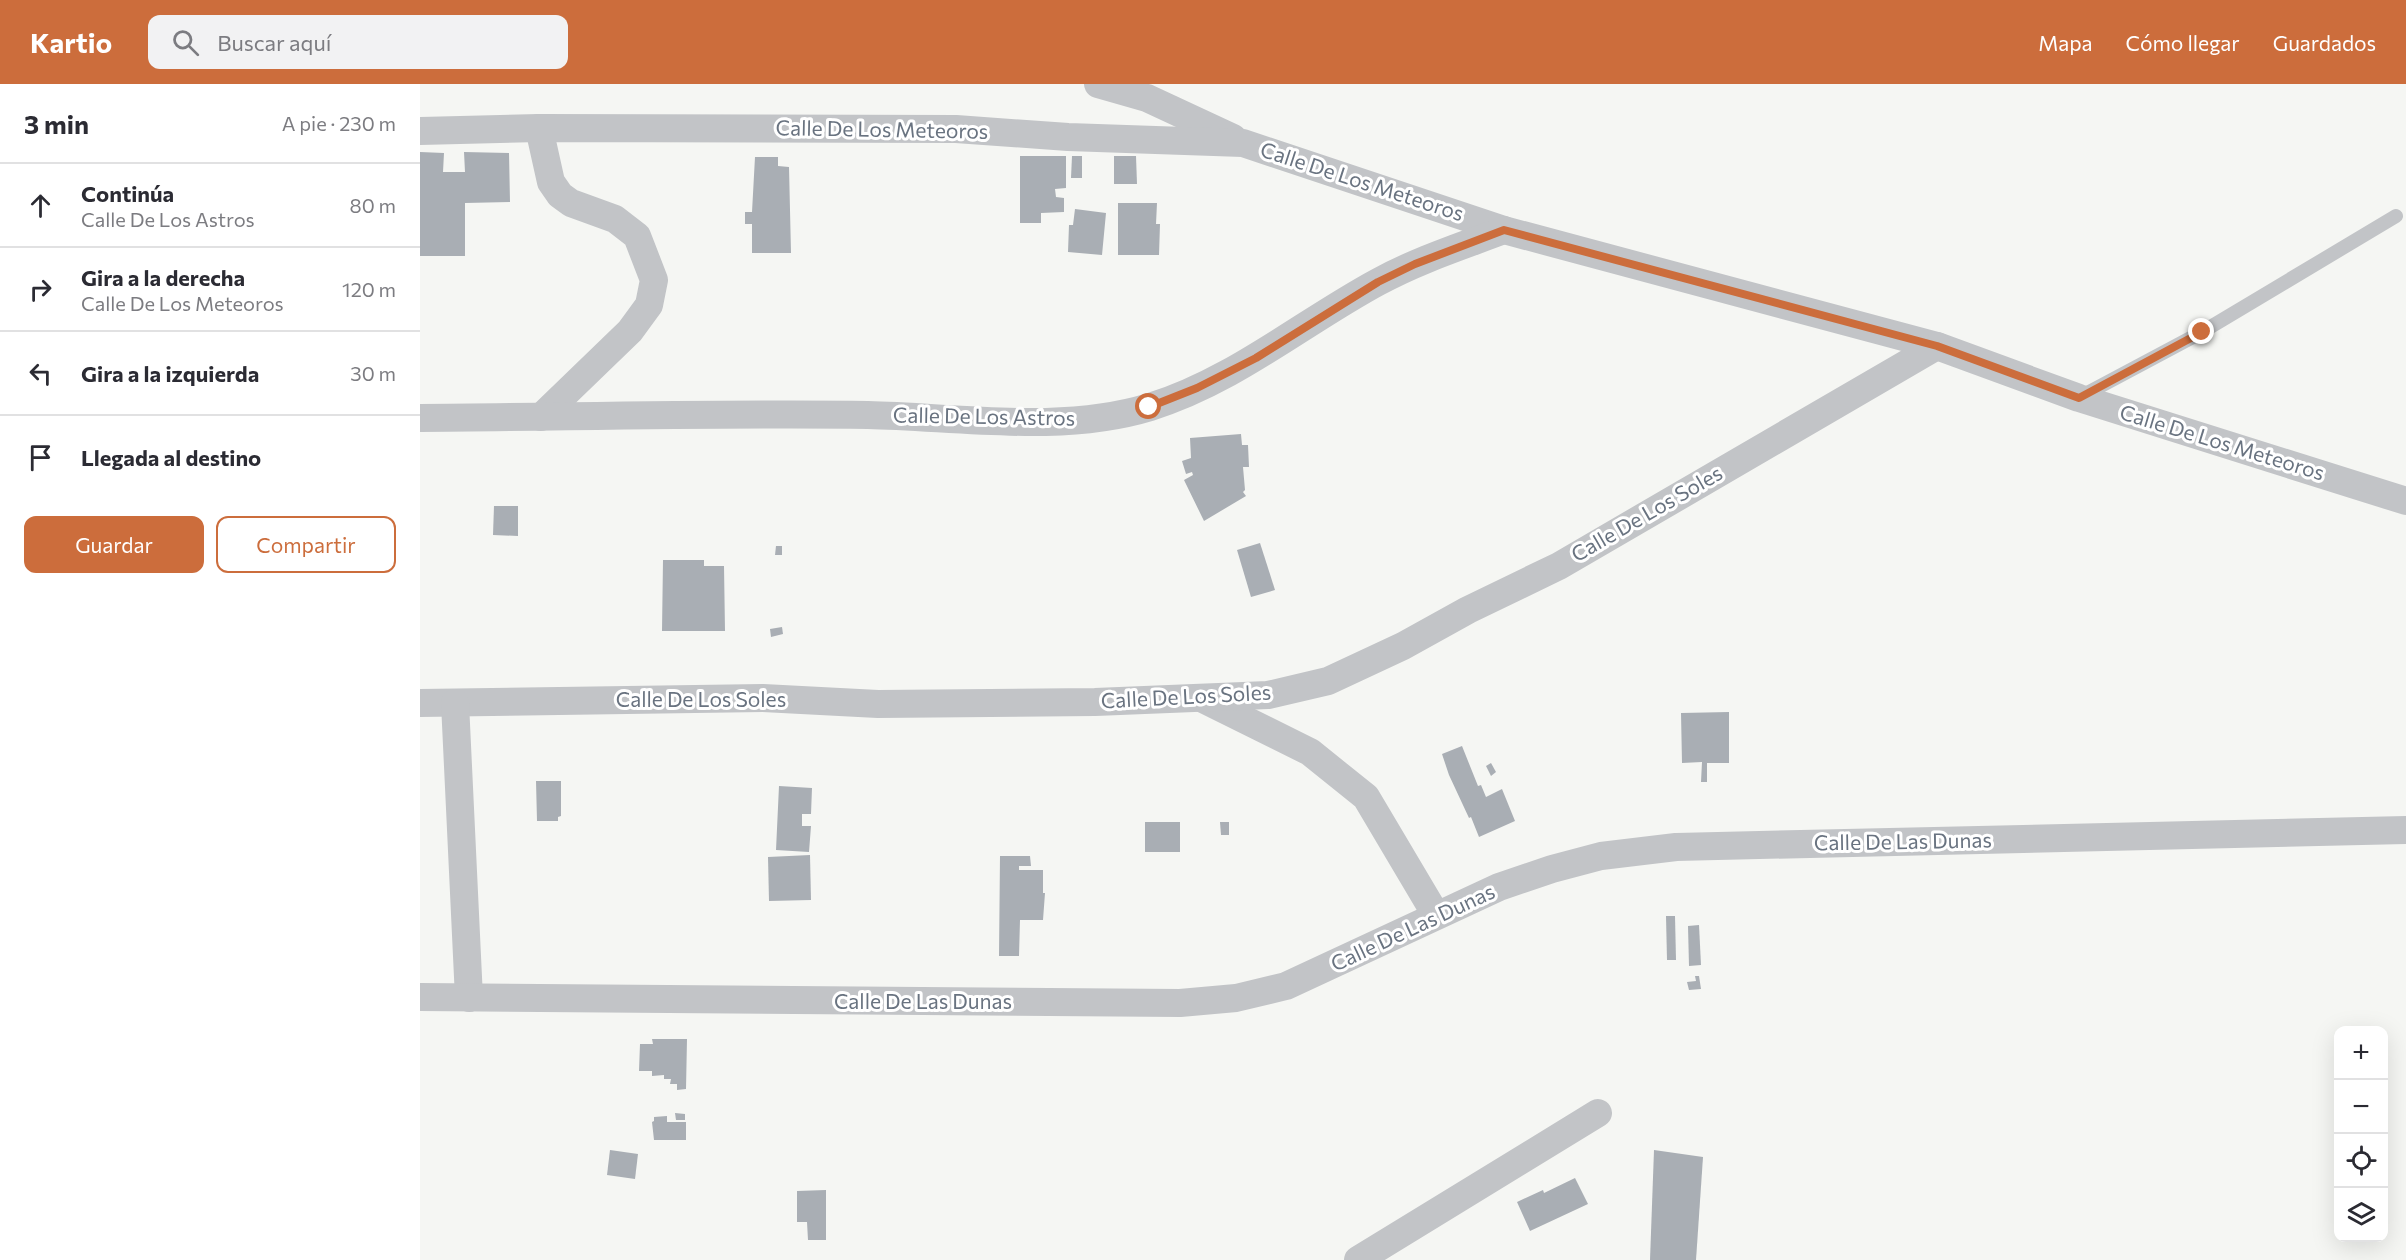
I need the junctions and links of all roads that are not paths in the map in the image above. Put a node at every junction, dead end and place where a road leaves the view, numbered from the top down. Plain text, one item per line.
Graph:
1 (1098, 84) edge
2 (539, 128) junction
3 (420, 131) edge
4 (1243, 143) junction
5 (2396, 216) dead end
6 (1504, 230) junction
7 (1937, 346) junction
8 (2079, 398) junction
9 (541, 417) junction
10 (420, 418) edge
11 (2406, 501) edge
12 (1198, 697) junction
13 (420, 703) edge
14 (455, 703) junction
15 (2406, 830) edge
16 (1436, 915) junction
17 (420, 997) edge
18 (469, 998) junction
19 (1598, 1113) dead end
20 (1358, 1260) edge

1 - 4 street
2 - 3 street, Calle De Los Meteoros
2 - 4 street, Calle De Los Meteoros
2 - 9 street
4 - 6 street, Calle De Los Meteoros
5 - 8 lane
6 - 7 street, Calle De Los Meteoros
6 - 9 street, Calle De Los Astros
7 - 8 street, Calle De Los Meteoros
7 - 12 street, Calle De Los Soles
8 - 11 street, Calle De Los Meteoros
9 - 10 street, Calle De Los Astros
12 - 14 street, Calle De Los Soles
12 - 16 street
13 - 14 street, Calle De Los Soles
14 - 18 street
15 - 16 street, Calle De Las Dunas
16 - 18 street, Calle De Las Dunas
17 - 18 street, Calle De Las Dunas
19 - 20 street

